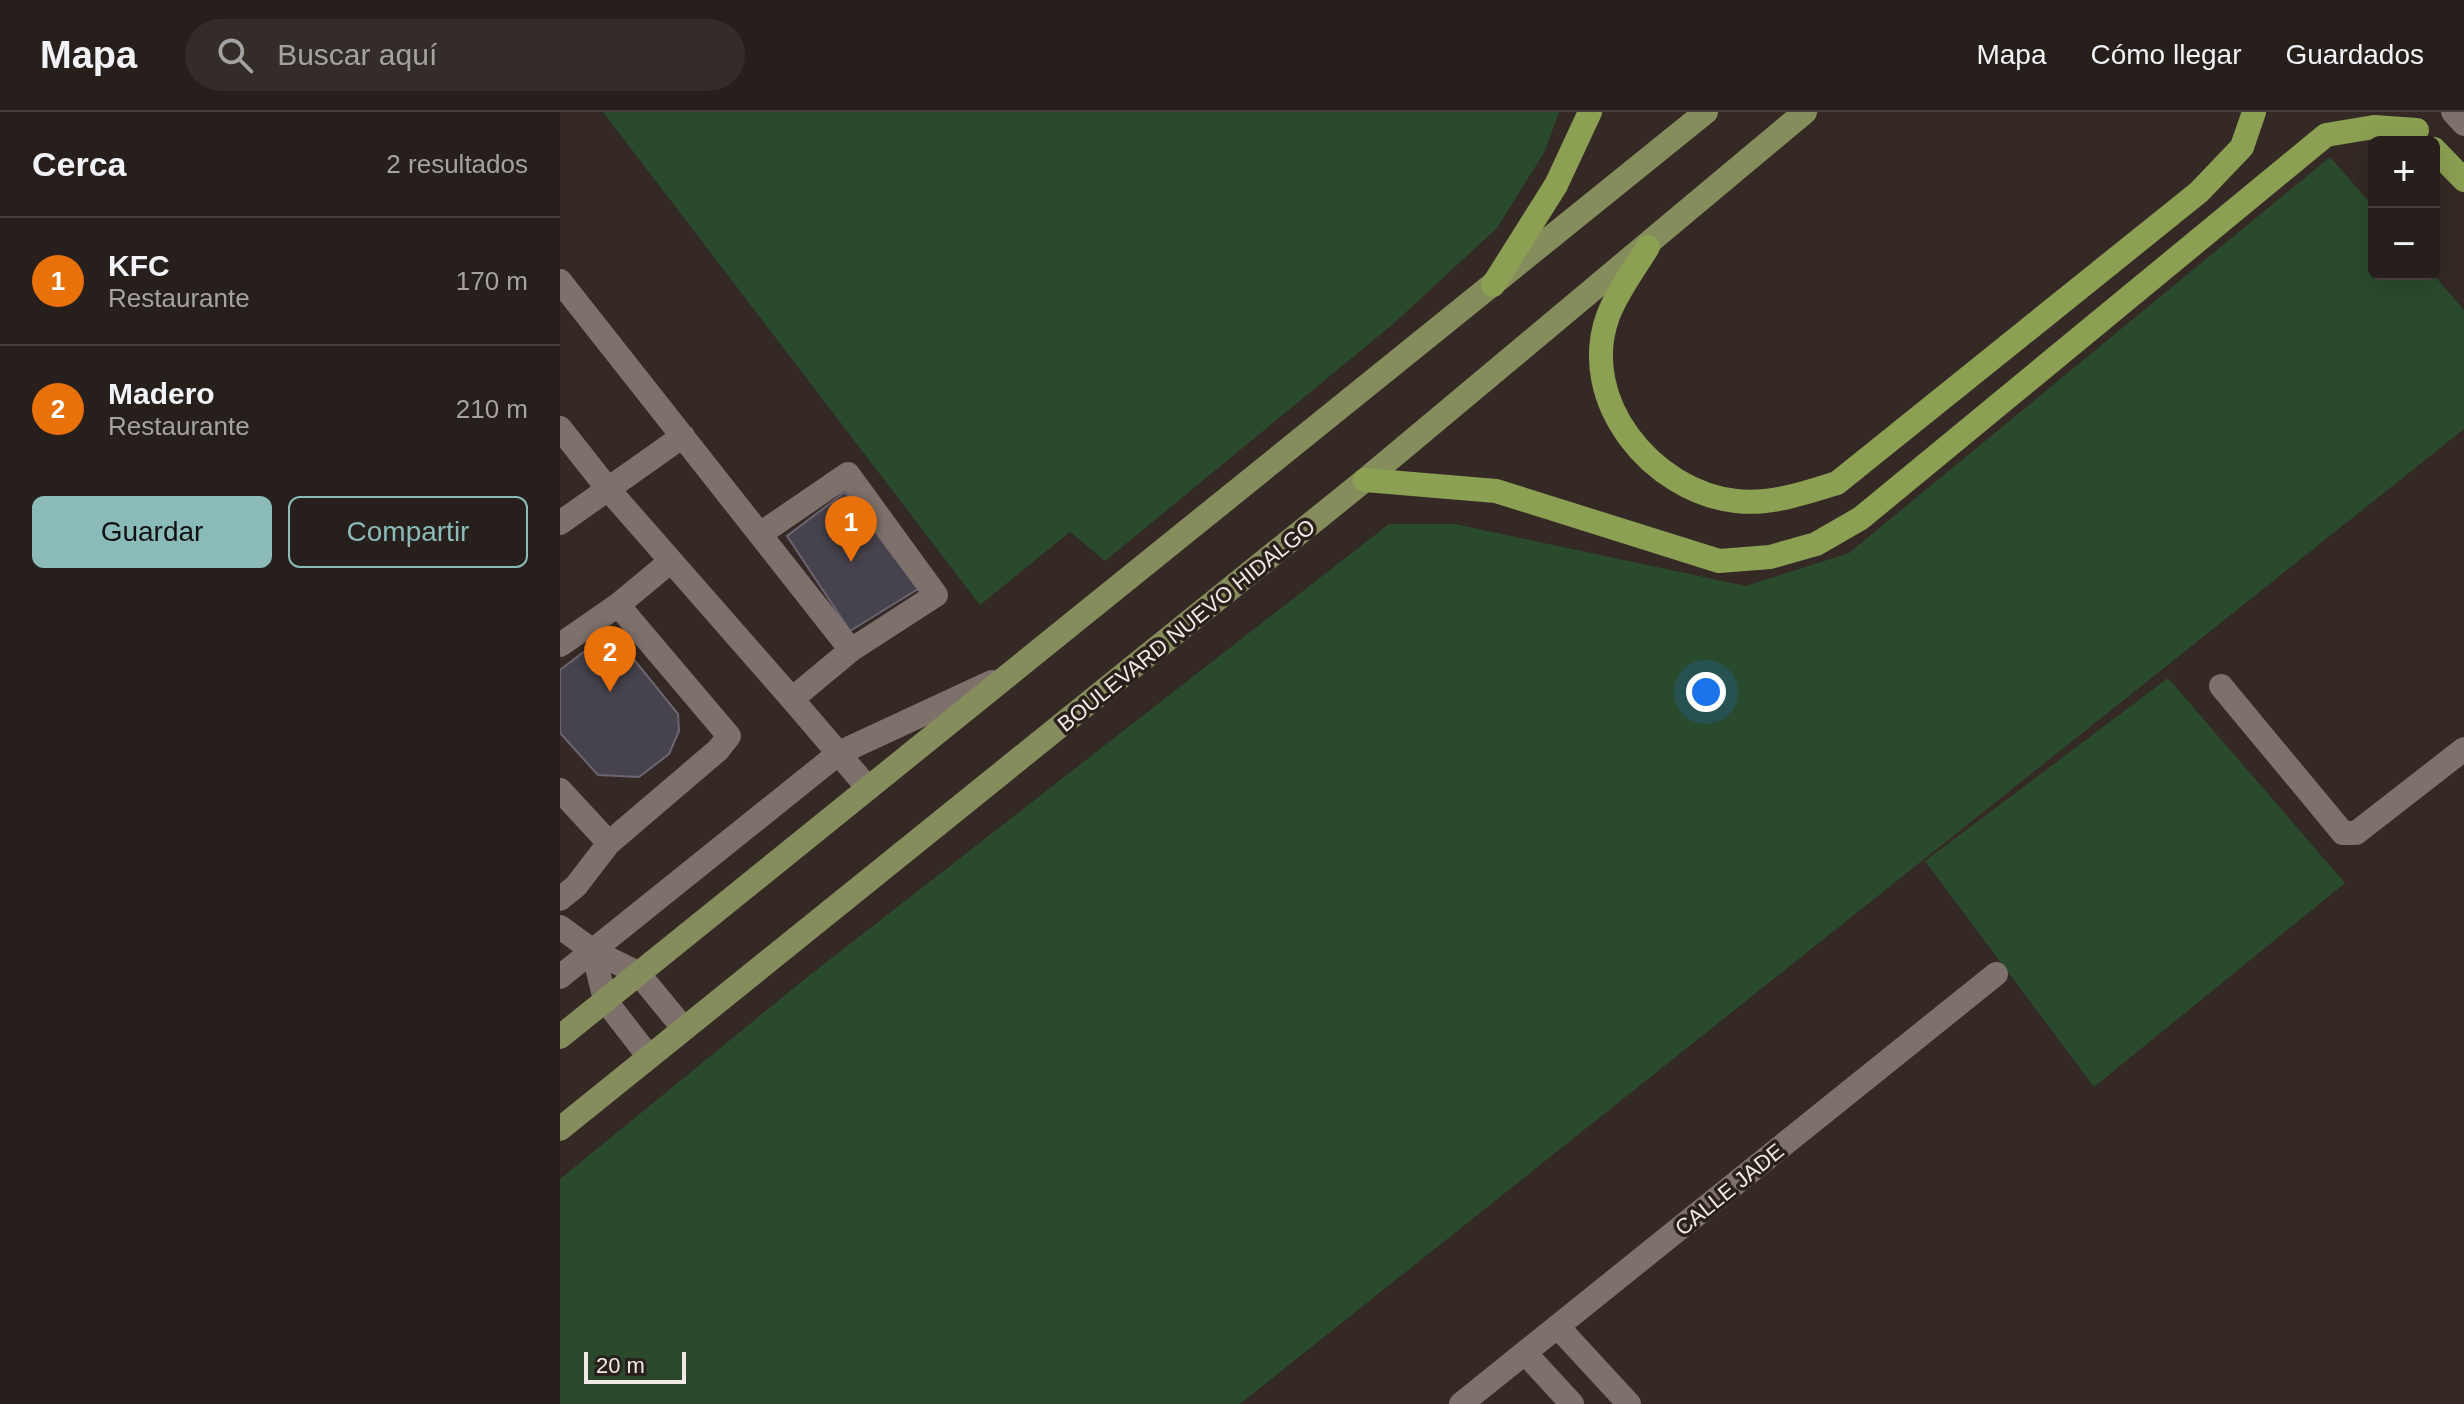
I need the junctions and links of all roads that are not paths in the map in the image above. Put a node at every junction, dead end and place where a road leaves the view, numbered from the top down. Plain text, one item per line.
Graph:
1 (1590, 112) edge
2 (1706, 112) edge
3 (1805, 112) edge
4 (2254, 112) edge
5 (2400, 112) edge
6 (2453, 112) edge
7 (2464, 124) edge
8 (2422, 136) edge
9 (2440, 155) edge
10 (2464, 180) edge
11 (1648, 247) junction
12 (560, 281) edge
13 (1493, 285) junction
14 (560, 428) edge
15 (683, 436) junction
16 (1365, 480) junction
17 (608, 489) junction
18 (560, 523) edge
19 (760, 534) junction
20 (671, 561) junction
21 (618, 605) junction
22 (560, 645) edge
23 (851, 650) junction
24 (1009, 675) junction
25 (2221, 686) dead end
26 (792, 699) junction
27 (2464, 749) edge
28 (839, 753) junction
29 (868, 788) junction
30 (560, 790) edge
31 (609, 843) junction
32 (560, 899) edge
33 (560, 927) edge
34 (593, 951) junction
35 (638, 973) junction
36 (1996, 974) dead end
37 (560, 977) edge
38 (605, 1000) junction
39 (684, 1029) junction
40 (560, 1037) edge
41 (649, 1057) junction
42 (560, 1129) edge
43 (1558, 1327) junction
44 (1525, 1353) junction
45 (1461, 1404) edge
46 (1572, 1404) edge
47 (1629, 1404) edge

1 - 13 highway
2 - 13 main road
3 - 11 main road, BOULEVARD NUEVO HIDALGO
4 - 11 highway
5 - 8 highway
6 - 7 street
8 - 16 highway
9 - 10 highway
11 - 16 main road, BOULEVARD NUEVO HIDALGO
12 - 15 street
13 - 24 main road
14 - 17 street
15 - 17 street
15 - 19 street
16 - 39 main road, BOULEVARD NUEVO HIDALGO
17 - 18 street
17 - 20 street
19 - 23 street
19 - 23 street
20 - 21 street
20 - 26 street
21 - 22 street
21 - 31 street
23 - 26 street
24 - 28 street
24 - 29 main road
25 - 27 street
26 - 28 street
28 - 29 street
28 - 34 street
29 - 35 main road
30 - 31 street
31 - 32 street
33 - 34 street
34 - 35 street
34 - 37 street
34 - 38 street
35 - 38 main road
35 - 39 street
36 - 43 street, CALLE JADE
38 - 40 main road
38 - 41 street
39 - 41 main road, BOULEVARD NUEVO HIDALGO
41 - 42 main road, BOULEVARD NUEVO HIDALGO
43 - 44 street, CALLE JADE
43 - 47 street
44 - 45 street, CALLE JADE
44 - 46 street

